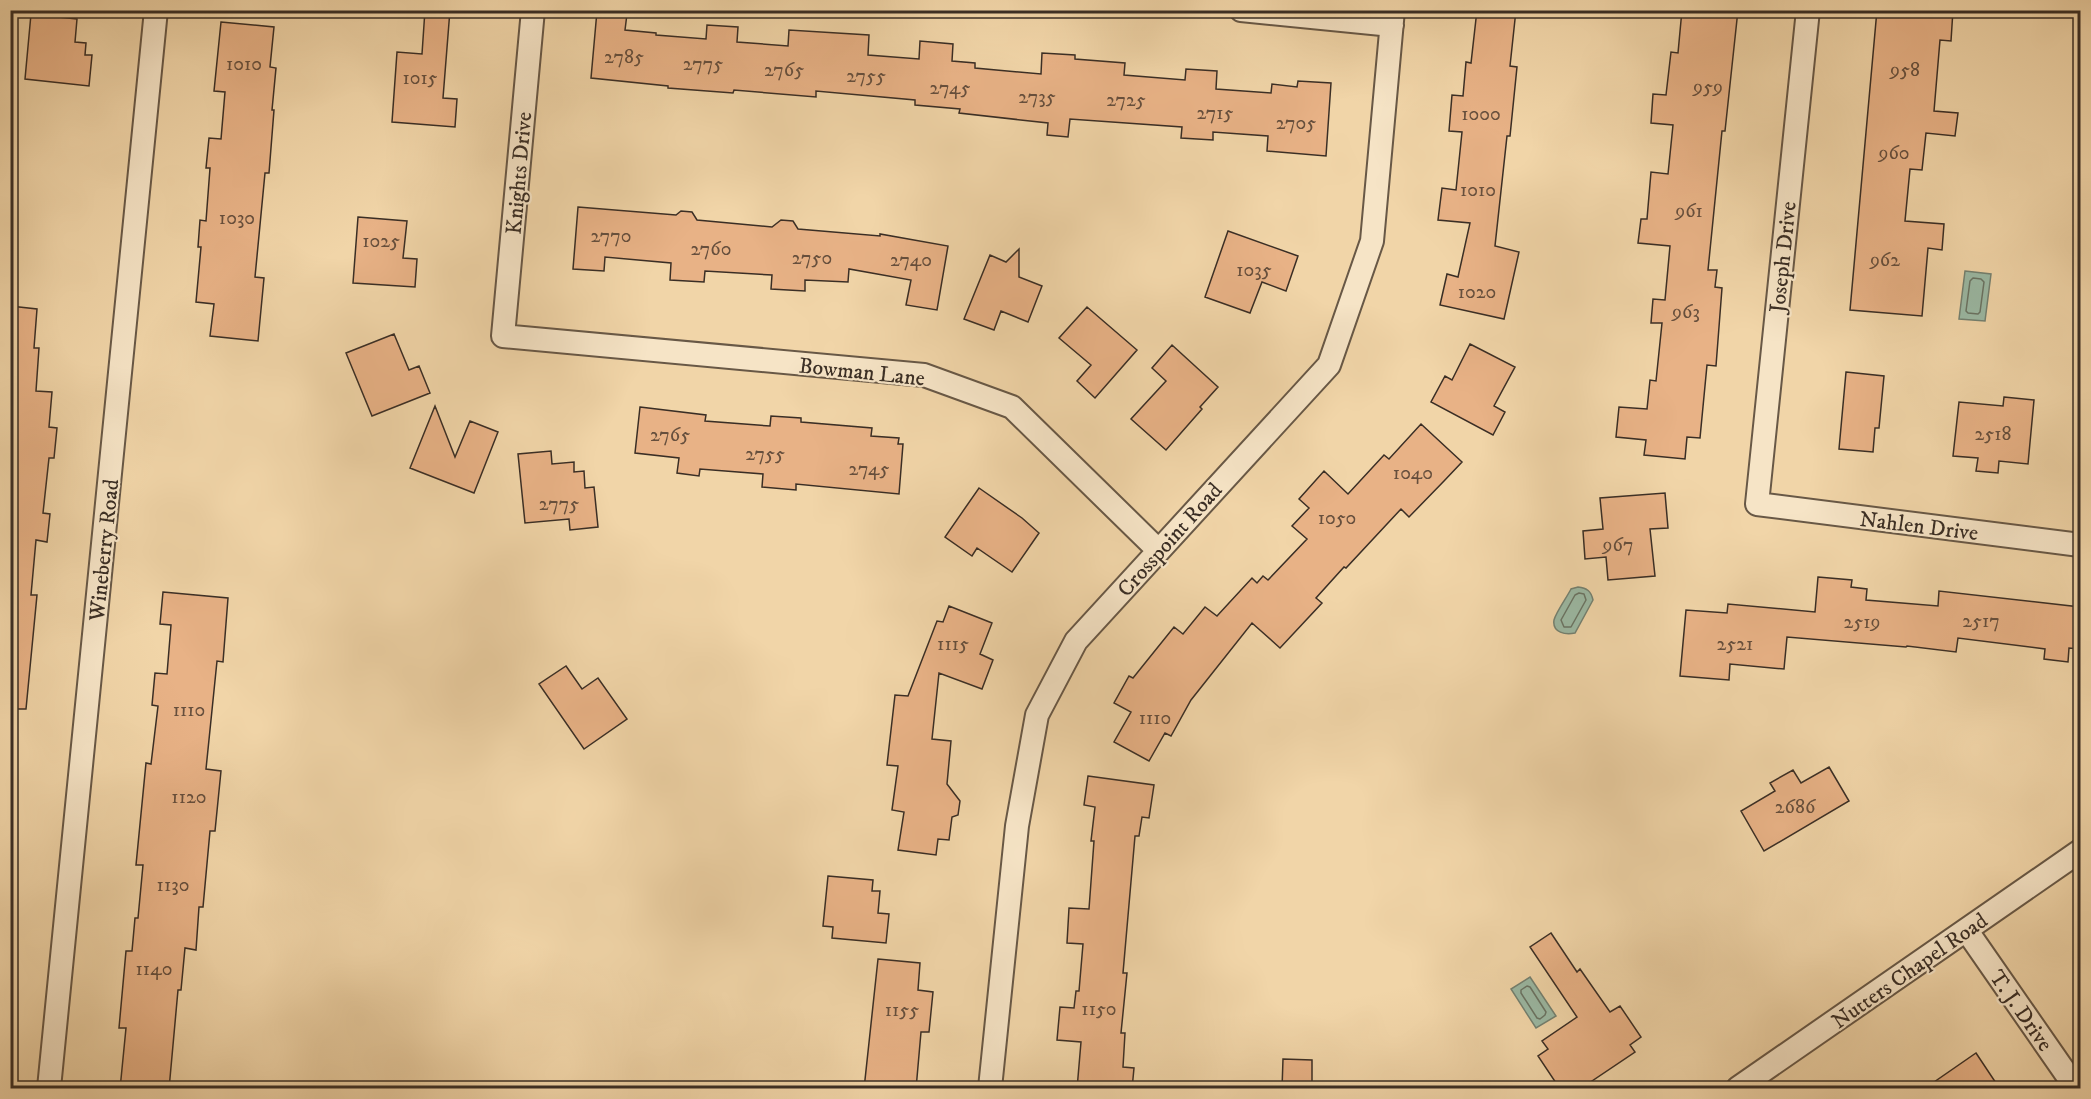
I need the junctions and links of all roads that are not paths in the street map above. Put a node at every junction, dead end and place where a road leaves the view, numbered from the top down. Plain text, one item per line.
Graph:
1 (156, 10) edge
2 (533, 10) edge
3 (1241, 10) edge
4 (1808, 10) edge
5 (1393, 18) edge
6 (503, 336) joint
7 (1757, 504) joint
8 (2080, 545) edge
9 (1158, 550) junction
10 (2080, 851) edge
11 (1967, 931) junction
12 (49, 1089) edge
13 (990, 1089) edge
14 (1738, 1089) edge
15 (2076, 1089) edge

1 - 12 street, Wineberry Road
2 - 6 street, Knights Drive
3 - 5 street
4 - 7 street, Joseph Drive
5 - 9 street, Crosspoint Road
6 - 9 street, Bowman Lane
7 - 8 street, Nahlen Drive
9 - 13 street, Crosspoint Road
10 - 11 street, Nutters Chapel Road
11 - 14 street, Nutters Chapel Road
11 - 15 street, T. J. Drive

